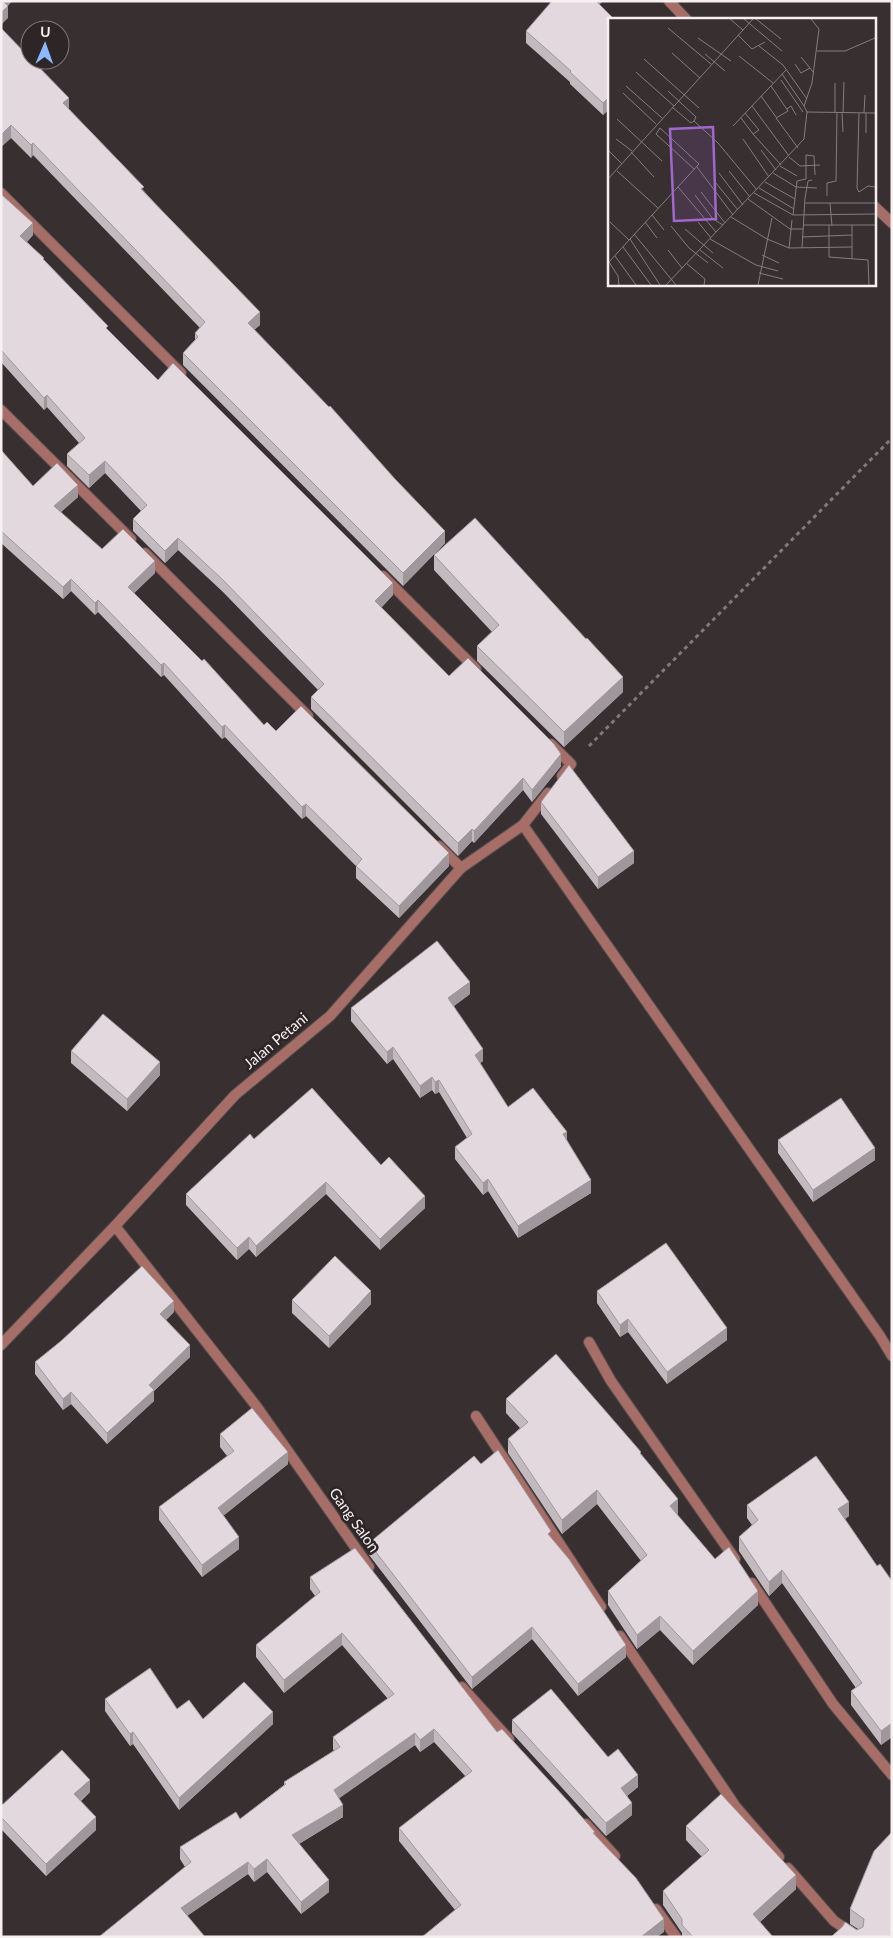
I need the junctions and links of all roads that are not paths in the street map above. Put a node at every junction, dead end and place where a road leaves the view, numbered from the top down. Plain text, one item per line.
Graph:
1 (668, 1) edge
2 (685, 18) edge
3 (1, 193) edge
4 (876, 208) edge
5 (892, 223) edge
6 (191, 384) edge
7 (1, 410) edge
8 (374, 567) edge
9 (487, 680) edge
10 (313, 720) edge
11 (543, 736) edge
12 (523, 825) junction
13 (433, 840) edge
14 (462, 868) junction
15 (115, 1226) junction
16 (589, 1342) dead end
17 (1, 1345) edge
18 (892, 1356) edge
19 (476, 1416) dead end
20 (376, 1576) edge
21 (454, 1677) edge
22 (519, 1750) edge
23 (892, 1775) edge
24 (578, 1815) edge
25 (622, 1865) edge
26 (651, 1901) edge
27 (676, 1937) edge
28 (858, 1937) edge

1 - 2 street
3 - 6 street
4 - 5 street
7 - 10 street
8 - 9 street
11 - 12 street, Jalan Petani
12 - 14 street, Jalan Petani
12 - 18 street
13 - 14 street
14 - 15 street, Jalan Petani
15 - 17 street, Jalan Petani
15 - 20 street, Gang Salon
16 - 23 street
19 - 28 street
21 - 22 street
24 - 25 street
26 - 27 street

